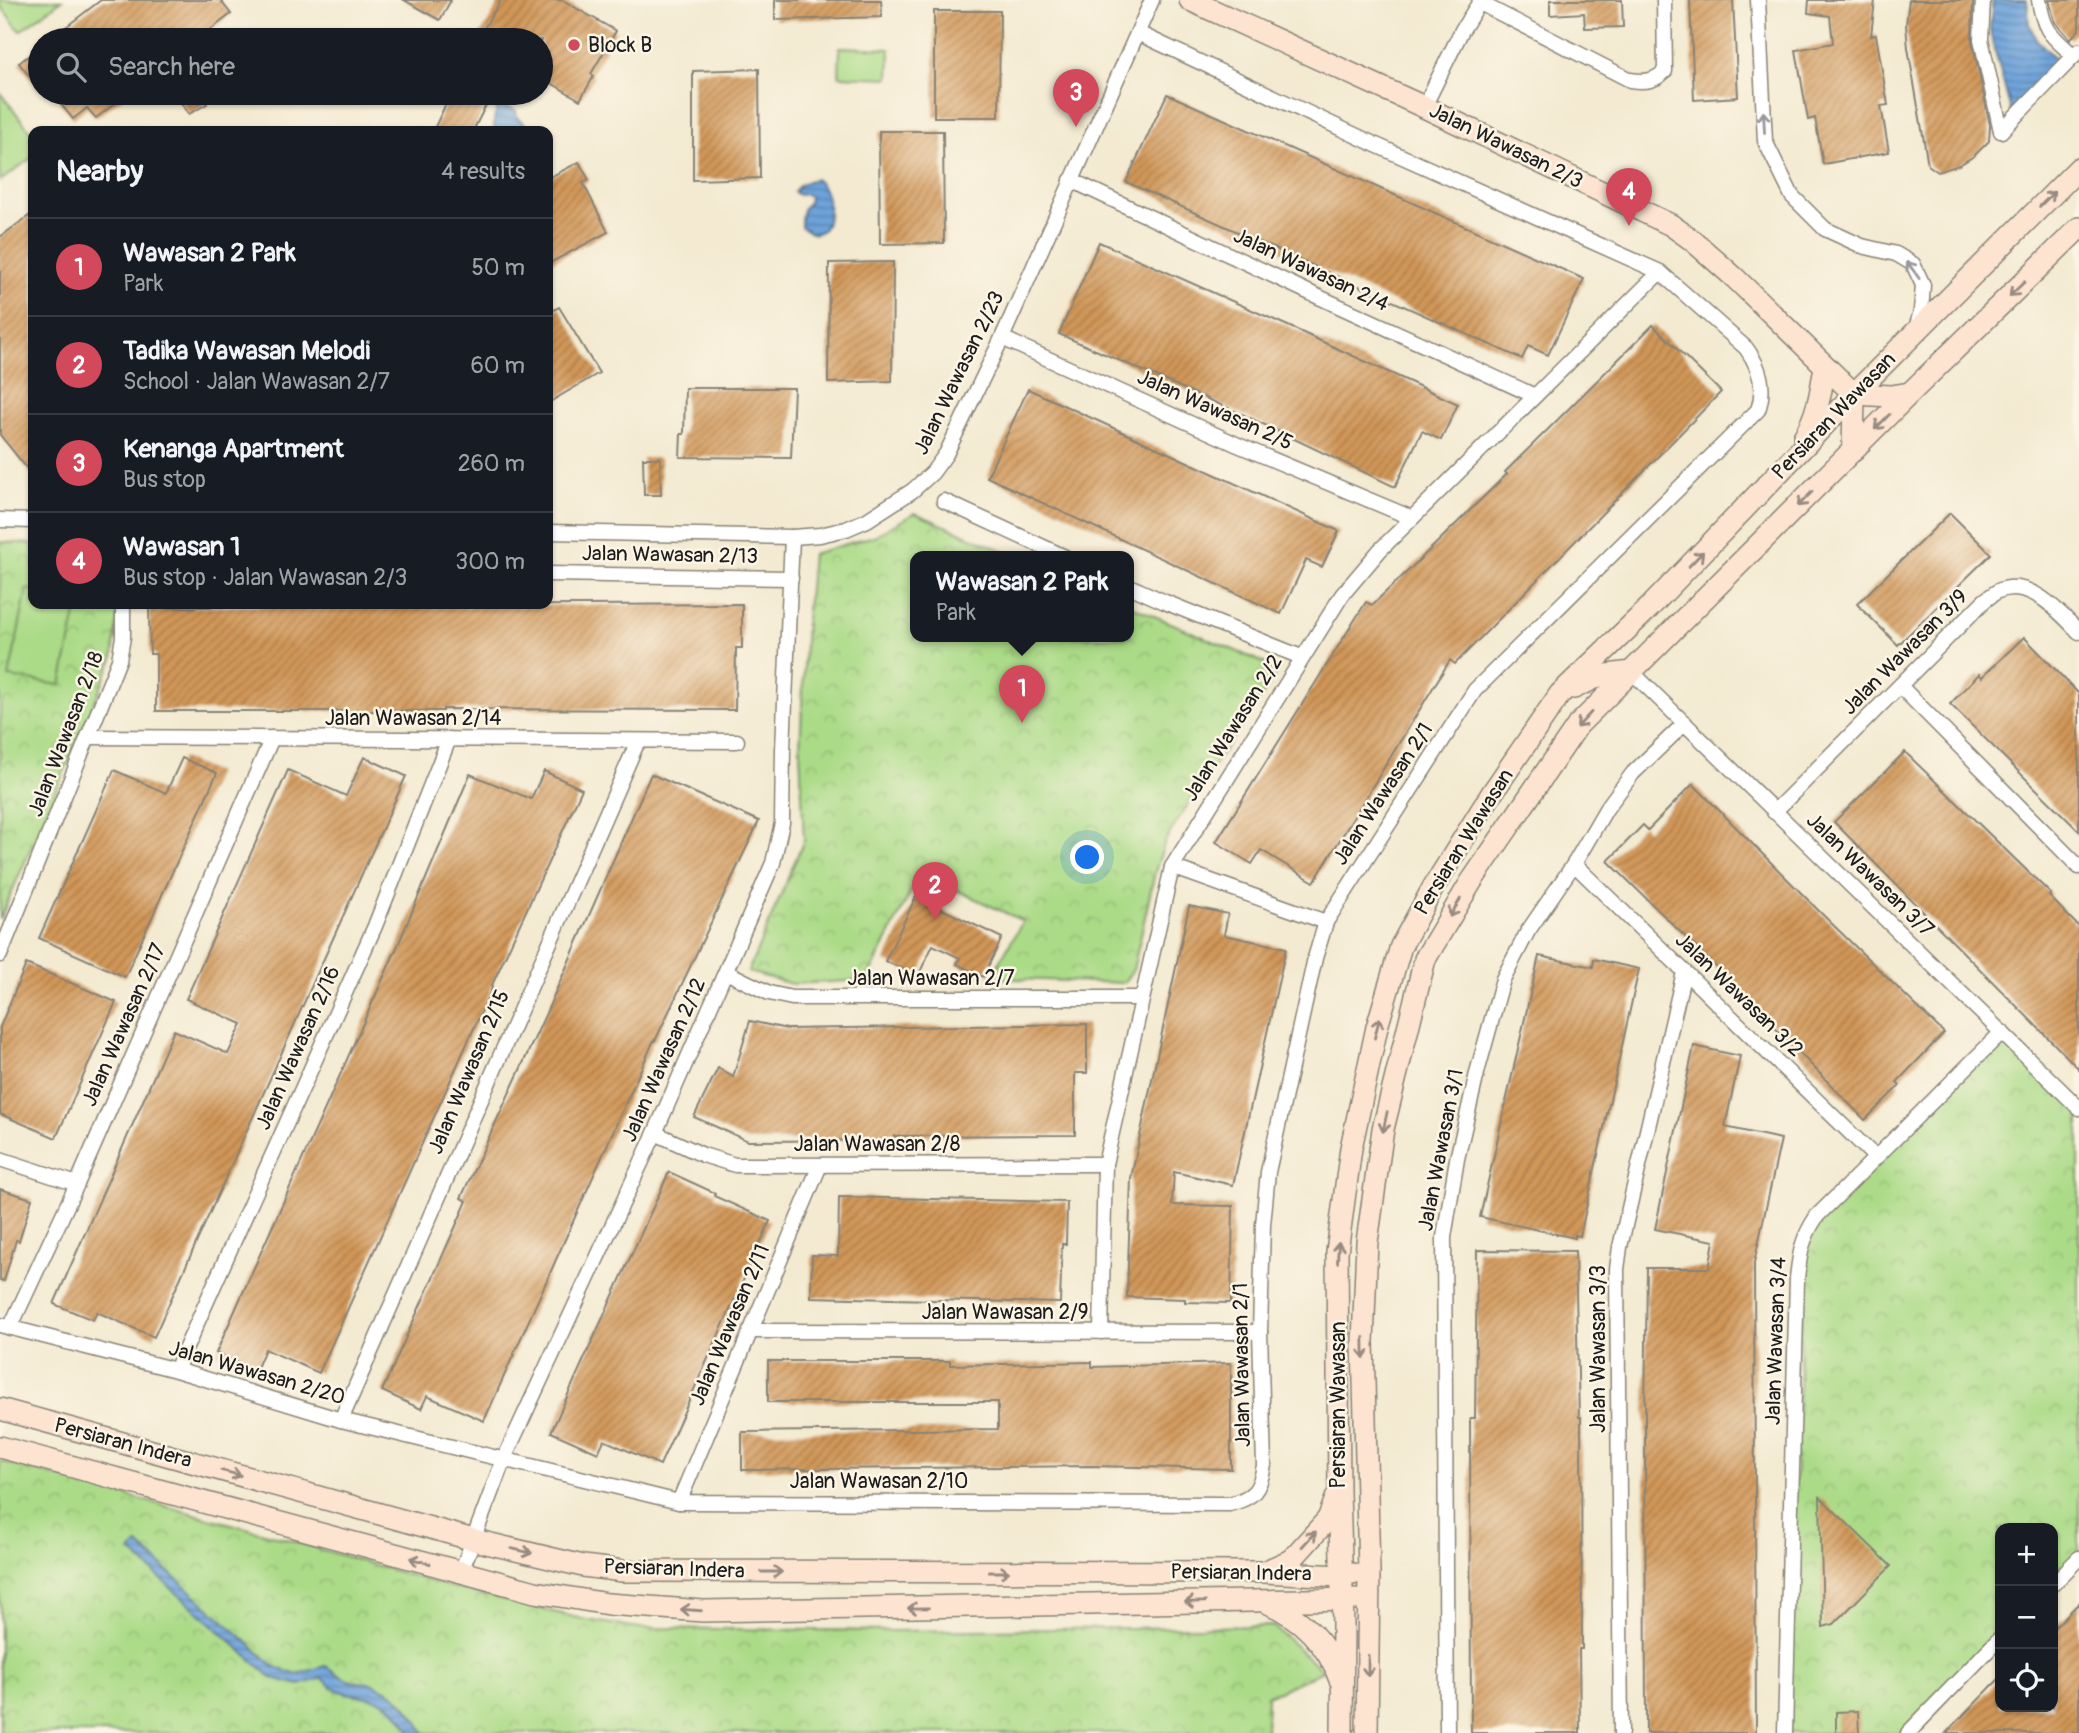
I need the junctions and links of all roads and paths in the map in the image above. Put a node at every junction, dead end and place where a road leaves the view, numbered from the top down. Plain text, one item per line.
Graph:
1 (1152, 0) edge
2 (1191, 0) edge
3 (1664, 0) edge
4 (1758, 0) edge
5 (1983, 0) edge
6 (2039, 0) edge
7 (1480, 2) edge
8 (1138, 33) junction
9 (2076, 53) edge
10 (1424, 107) junction
11 (2079, 168) edge
12 (1071, 180) junction
13 (2079, 229) edge
14 (1660, 272) junction
15 (1915, 334) junction
16 (1002, 338) junction
17 (1825, 366) junction
18 (1910, 393) junction
19 (1854, 394) junction
20 (1535, 396) junction
21 (1853, 450) junction
22 (1789, 462) junction
23 (944, 501) dead end
24 (1412, 518) junction
25 (0, 520) edge
26 (28, 521) edge
27 (553, 532) edge
28 (792, 537) junction
29 (1052, 551) edge
30 (553, 574) edge
31 (791, 578) junction
32 (1134, 588) edge
33 (1649, 608) junction
34 (123, 609) edge
35 (2079, 632) edge
36 (1301, 657) junction
37 (1632, 672) junction
38 (1900, 686) junction
39 (1560, 694) junction
40 (1685, 723) junction
41 (88, 737) junction
42 (272, 738) junction
43 (449, 739) junction
44 (638, 741) junction
45 (737, 741) dead end
46 (1774, 812) junction
47 (1574, 864) junction
48 (1172, 867) junction
49 (2079, 867) edge
50 (1326, 922) junction
51 (0, 955) edge
52 (726, 972) junction
53 (1684, 972) junction
54 (1141, 998) junction
55 (2002, 1032) junction
56 (2079, 1108) edge
57 (655, 1133) junction
58 (1875, 1157) junction
59 (0, 1159) edge
60 (1105, 1164) junction
61 (820, 1165) junction
62 (77, 1184) junction
63 (5, 1326) edge
64 (750, 1331) junction
65 (1101, 1332) junction
66 (1261, 1332) junction
67 (176, 1370) junction
68 (0, 1409) edge
69 (341, 1420) junction
70 (0, 1447) edge
71 (503, 1461) junction
72 (1255, 1492) joint
73 (1339, 1492) junction
74 (679, 1502) junction
75 (474, 1540) junction
76 (2079, 1558) edge
77 (461, 1572) junction
78 (1264, 1572) junction
79 (1369, 1572) junction
80 (1341, 1576) junction
81 (2058, 1579) edge
82 (1368, 1598) junction
83 (1263, 1601) junction
84 (1341, 1601) junction
85 (1995, 1643) edge
86 (1343, 1692) junction
87 (1342, 1733) edge
88 (1367, 1733) edge
89 (1447, 1733) edge
90 (1621, 1733) edge
91 (1785, 1733) edge
92 (1908, 1733) edge

1 - 8 street, Jalan Wawasan 2/23
2 - 10 main road, Jalan Wawasan 2/3
3 - 7 street
15 -> 4 street
5 - 9 street
6 - 9 street
7 - 10 street
8 - 12 street, Jalan Wawasan 2/23
8 - 14 street
10 - 17 main road, Jalan Wawasan 2/3
15 -> 11 main road, Persiaran Wawasan
12 - 16 street, Jalan Wawasan 2/23
12 - 20 street, Jalan Wawasan 2/4
13 -> 18 main road, Persiaran Wawasan
14 - 20 street, Jalan Wawasan 2/2
14 - 50 street, Jalan Wawasan 2/1
15 - 19 main road, Persiaran Wawasan
16 - 24 street, Jalan Wawasan 2/5
16 - 28 street, Jalan Wawasan 2/23
17 - 19 main road, Jalan Wawasan 2/3
17 - 22 main road
18 - 19 main road
18 -> 21 main road, Persiaran Wawasan
19 - 21 main road
19 - 22 main road, Persiaran Wawasan
20 - 24 street, Jalan Wawasan 2/2
21 -> 37 main road, Persiaran Wawasan
33 -> 22 main road, Persiaran Wawasan
23 - 29 street
24 - 36 street, Jalan Wawasan 2/2
25 - 26 street
27 - 28 street, Jalan Wawasan 2/23
28 - 31 street, Jalan Wawasan 2/12
30 - 31 street, Jalan Wawasan 2/13
31 - 52 street, Jalan Wawasan 2/12
32 - 36 street
33 - 37 main road
33 - 39 main road, Persiaran Wawasan
34 - 41 street, Jalan Wawasan 2/18
35 - 38 street, Jalan Wawasan 3/9
36 - 48 street, Jalan Wawasan 2/2
37 - 39 main road
37 - 40 street, Jalan Wawasan 3/7
37 -> 79 main road, Persiaran Wawasan
38 - 46 street, Jalan Wawasan 3/9
38 - 49 street
73 -> 39 main road, Persiaran Wawasan
40 - 46 street, Jalan Wawasan 3/7
40 - 47 street, Jalan Wawasan 3/1
41 - 42 street, Jalan Wawasan 2/14
41 - 51 street, Jalan Wawasan 2/18
42 - 43 street, Jalan Wawasan 2/14
42 - 62 street, Jalan Wawasan 2/17
43 - 44 street, Jalan Wawasan 2/14
43 - 67 street, Jalan Wawasan 2/16
44 - 45 street, Jalan Wawasan 2/14
44 - 69 street, Jalan Wawasan 2/15
46 - 55 street, Jalan Wawasan 3/7
47 - 53 street, Jalan Wawasan 3/2
47 - 89 street, Jalan Wawasan 3/1
48 - 50 street
48 - 54 street, Jalan Wawasan 2/2
50 - 66 street, Jalan Wawasan 2/1
52 - 54 street, Jalan Wawasan 2/7
52 - 57 street, Jalan Wawasan 2/12
53 - 58 street, Jalan Wawasan 3/2
53 - 90 street, Jalan Wawasan 3/3
54 - 60 street, Jalan Wawasan 2/2
55 - 56 street, Jalan Wawasan 3/7
55 - 58 street, Jalan Wawasan 3/4
57 - 61 street, Jalan Wawasan 2/8
57 - 71 street, Jalan Wawasan 2/12
58 - 91 street, Jalan Wawasan 3/4
59 - 62 street
60 - 61 street, Jalan Wawasan 2/8
60 - 65 street, Jalan Wawasan 2/2
61 - 64 street, Jalan Wawasan 2/11
62 - 63 street, Jalan Wawasan 2/17
63 - 67 street, Jalan Wawasan 2/20
64 - 65 street, Jalan Wawasan 2/9
64 - 74 street, Jalan Wawasan 2/11
65 - 66 street, Jalan Wawasan 2/9
66 - 72 street, Jalan Wawasan 2/1
67 - 69 street, Jalan Wawasan 2/20
68 -> 75 main road, Persiaran Indera
69 - 71 street, Jalan Wawasan 2/20
77 -> 70 main road, Persiaran Indera
71 - 74 street, Jalan Wawasan 2/10
71 - 75 street, Jalan Wawasan 2/12
72 - 74 street, Jalan Wawasan 2/10
78 -> 73 main road
73 - 80 main road, Persiaran Wawasan
75 - 77 street, Jalan Wawasan 2/12
75 -> 78 main road, Persiaran Indera
76 - 81 street
83 -> 77 main road, Persiaran Indera
78 - 80 main road, Persiaran Indera
79 - 80 main road, Persiaran Indera
79 - 82 main road, Persiaran Wawasan
80 - 84 main road, Persiaran Wawasan
82 - 84 main road, Persiaran Indera
82 -> 88 main road, Persiaran Wawasan
83 - 84 main road, Persiaran Indera
83 - 86 main road
84 - 86 main road, Persiaran Wawasan
85 - 92 street
86 - 87 main road, Persiaran Wawasan

